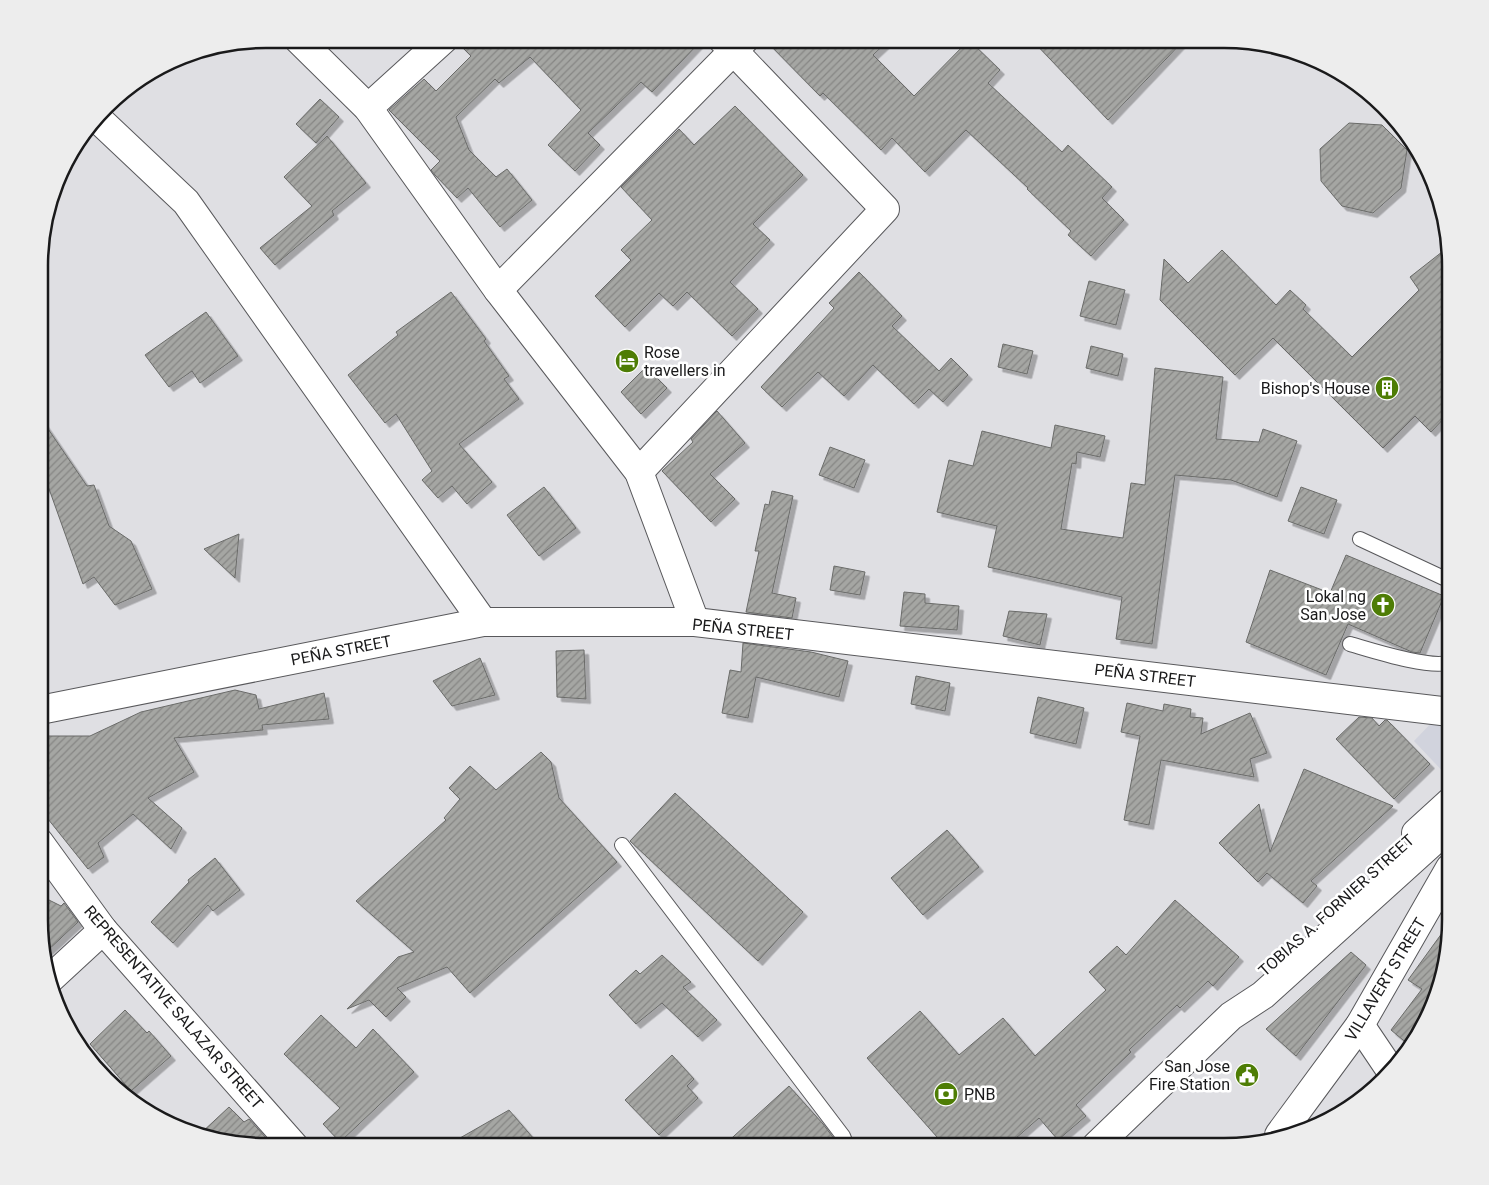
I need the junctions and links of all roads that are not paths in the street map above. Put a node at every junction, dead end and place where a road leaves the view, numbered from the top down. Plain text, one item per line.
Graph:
1 (306, 47) edge
2 (435, 47) edge
3 (729, 47) edge
4 (737, 47) edge
5 (368, 108) junction
6 (102, 122) edge
7 (498, 290) junction
8 (640, 472) junction
9 (1360, 539) dead end
10 (1442, 577) edge
11 (483, 622) junction
12 (695, 622) junction
13 (1350, 644) dead end
14 (1442, 664) edge
15 (48, 708) edge
16 (1442, 711) edge
17 (1442, 809) edge
18 (1442, 833) edge
19 (622, 845) dead end
20 (48, 853) edge
21 (1442, 882) edge
22 (104, 930) junction
23 (55, 975) edge
24 (1231, 1016) junction
25 (1360, 1025) junction
26 (1386, 1064) edge
27 (1283, 1129) edge
28 (287, 1138) edge
29 (844, 1138) edge
30 (1104, 1138) edge

1 - 5 street
2 - 5 street
3 - 7 street
4 - 8 street
5 - 7 street
6 - 11 street
7 - 8 street
8 - 12 street
9 - 10 lane
11 - 12 street, PEÑA STREET
11 - 15 street, PEÑA STREET
12 - 16 street, PEÑA STREET
13 - 14 lane
17 - 24 street, TOBIAS A. FORNIER STREET
18 - 24 street, TOBIAS A. FORNIER STREET
19 - 29 lane
20 - 22 street, REPRESENTATIVE SALAZAR STREET
21 - 25 street, VILLAVERT STREET
22 - 23 street
22 - 28 street, REPRESENTATIVE SALAZAR STREET
24 - 30 street, TOBIAS A. FORNIER STREET
25 - 26 street
25 - 27 street, VILLAVERT STREET

